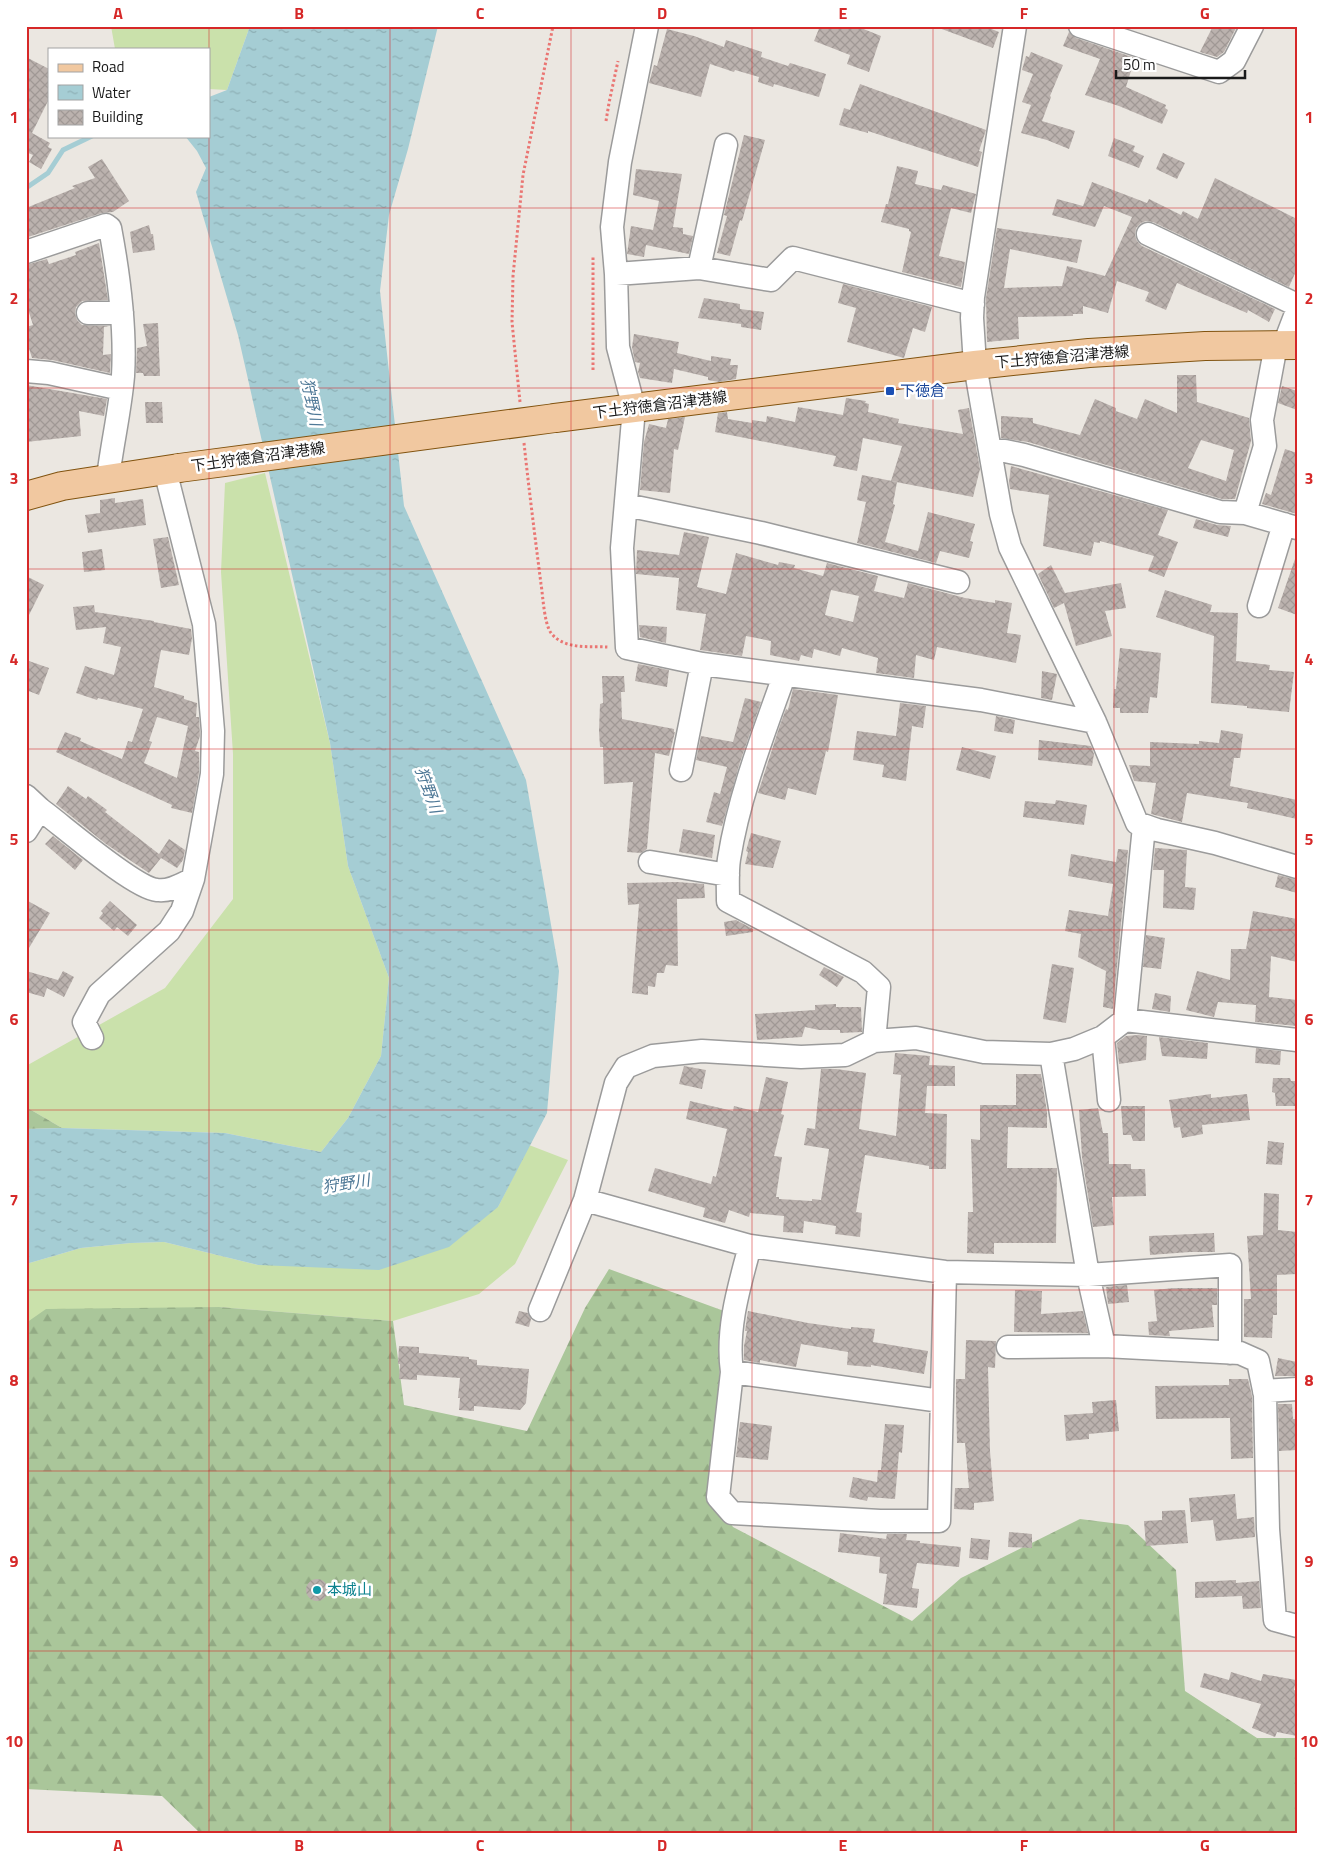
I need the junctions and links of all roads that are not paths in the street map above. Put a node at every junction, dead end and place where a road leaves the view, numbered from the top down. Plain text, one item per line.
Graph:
1 (647, 26) edge
2 (1015, 26) edge
3 (1080, 26) edge
4 (1252, 26) edge
5 (726, 145) dead end
6 (1148, 234) dead end
7 (26, 252) edge
8 (699, 268) junction
9 (616, 274) junction
10 (973, 304) junction
11 (1297, 305) edge
12 (1297, 311) edge
13 (88, 313) dead end
14 (122, 313) junction
15 (1285, 345) edge
16 (975, 365) junction
17 (26, 371) edge
18 (121, 389) junction
19 (634, 408) junction
20 (990, 451) junction
21 (172, 469) junction
22 (108, 478) junction
23 (26, 496) edge
24 (626, 505) junction
25 (1245, 513) junction
26 (1290, 526) edge
27 (958, 582) dead end
28 (1259, 606) dead end
29 (702, 664) junction
30 (784, 676) junction
31 (1095, 722) junction
32 (681, 770) dead end
33 (33, 802) edge
34 (1144, 826) junction
35 (26, 831) edge
36 (650, 862) dead end
37 (1297, 867) edge
38 (728, 874) junction
39 (193, 878) junction
40 (1126, 1020) junction
41 (1103, 1037) junction
42 (92, 1038) dead end
43 (1297, 1040) edge
44 (874, 1041) junction
45 (1051, 1054) junction
46 (1109, 1100) dead end
47 (585, 1200) junction
48 (750, 1246) junction
49 (945, 1272) junction
50 (1088, 1275) junction
51 (540, 1310) dead end
52 (1104, 1346) junction
53 (1008, 1347) dead end
54 (1230, 1353) junction
55 (732, 1372) junction
56 (1297, 1389) edge
57 (1264, 1391) junction
58 (941, 1401) junction
59 (1297, 1626) edge

1 - 9 street
2 - 10 street
3 - 4 street
5 - 8 street
6 - 11 street
7 - 14 street
8 - 9 street
8 - 10 street
9 - 19 street
10 - 16 street
12 - 15 street
13 - 14 street
14 - 18 street
15 - 16 main road, 下土狩徳倉沼津港線
15 - 25 street
16 - 19 main road, 下土狩徳倉沼津港線
16 - 20 street
17 - 18 street
18 - 22 street
19 - 21 main road, 下土狩徳倉沼津港線, bridge
19 - 24 street
20 - 25 street
20 - 31 street
21 - 22 main road, 下土狩徳倉沼津港線
21 - 39 street
22 - 23 main road, 下土狩徳倉沼津港線
24 - 27 street
24 - 29 street
25 - 26 street
26 - 28 street
29 - 30 street
29 - 32 street
30 - 31 street
30 - 38 street
31 - 34 street
33 - 35 street
33 - 39 street
34 - 37 street
34 - 40 street
36 - 38 street
38 - 44 street
39 - 42 street
40 - 41 street
40 - 43 street
41 - 45 street
41 - 46 street
44 - 45 street
44 - 47 street
45 - 50 street
47 - 48 street
47 - 51 street
48 - 49 street
48 - 55 street
49 - 50 street
49 - 58 street
50 - 52 street
50 - 54 street
52 - 53 street
52 - 54 street
54 - 57 street
55 - 58 street
55 - 58 street
56 - 57 street
57 - 59 street

